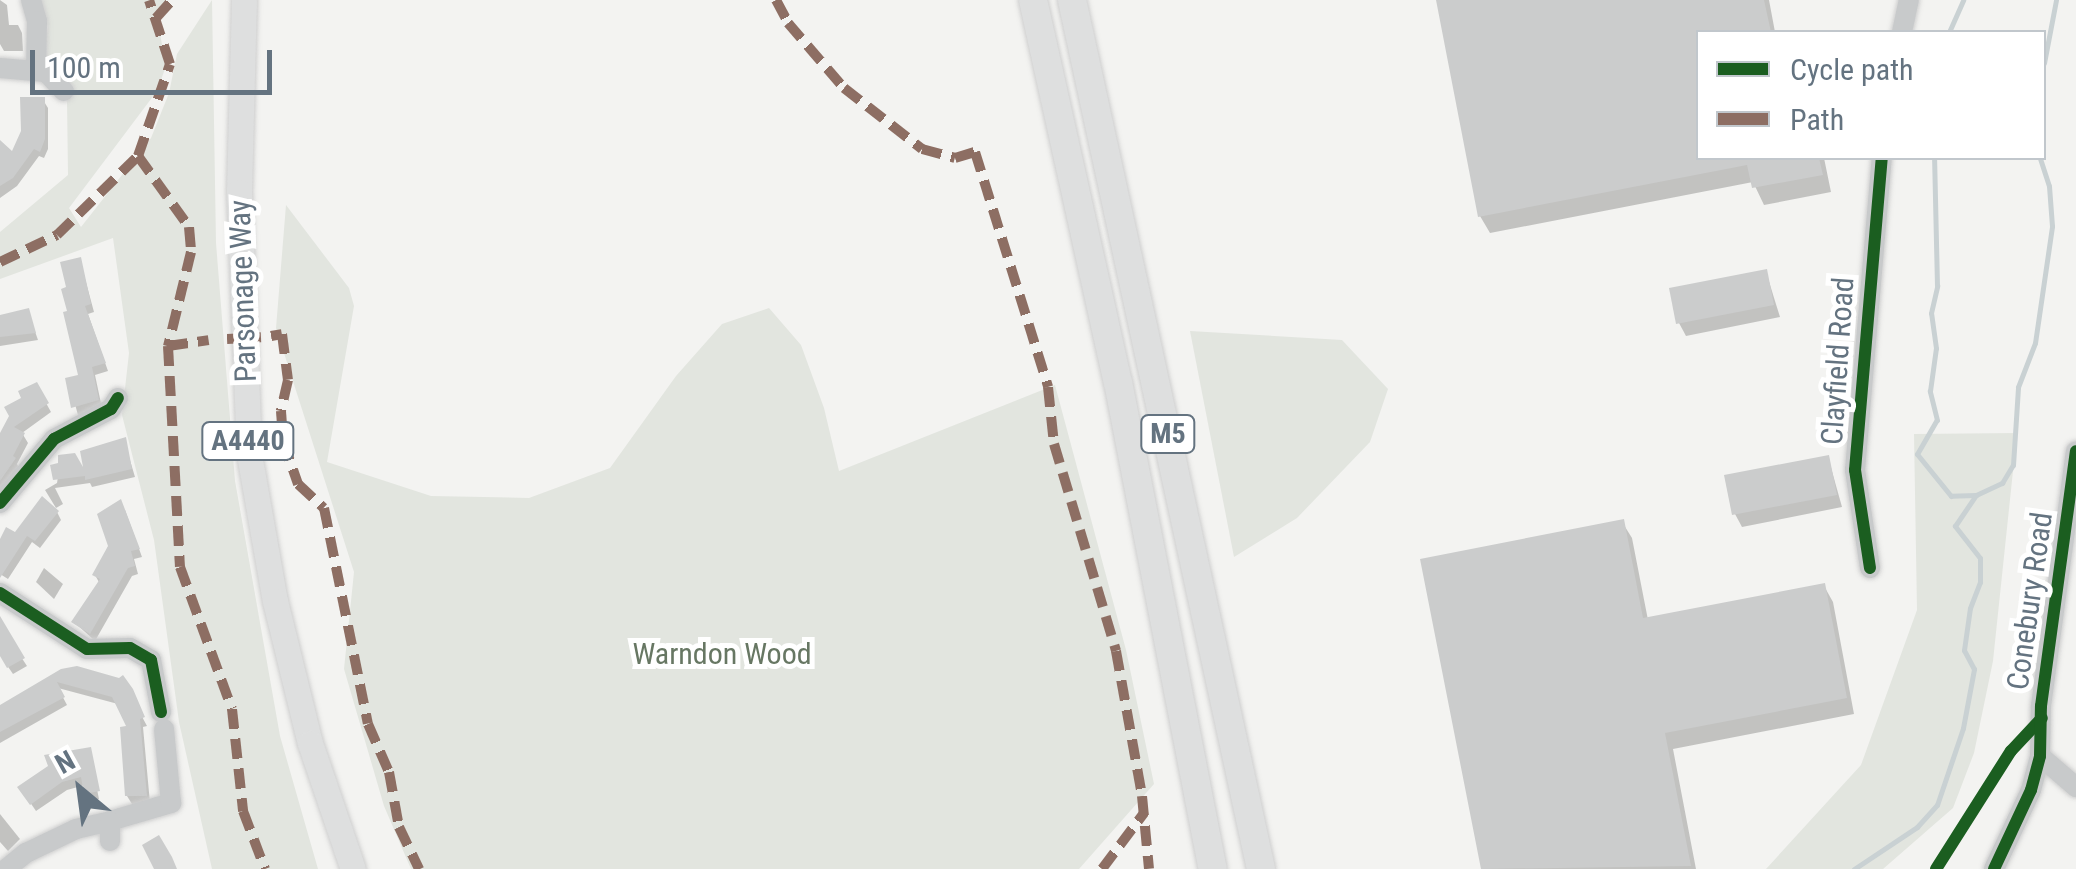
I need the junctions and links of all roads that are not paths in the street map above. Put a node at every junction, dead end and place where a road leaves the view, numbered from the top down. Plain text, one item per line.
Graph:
1 (31, 0) edge
2 (244, 0) edge
3 (1033, 0) edge
4 (1072, 0) edge
5 (1909, 0) edge
6 (1902, 30) edge
7 (0, 68) edge
8 (36, 71) junction
9 (64, 92) dead end
10 (1882, 160) edge
11 (118, 398) dead end
12 (2076, 451) edge
13 (0, 503) edge
14 (1870, 568) dead end
15 (0, 593) edge
16 (2040, 756) junction
17 (2076, 787) edge
18 (6, 869) edge
19 (353, 869) edge
20 (1213, 869) edge
21 (1261, 869) edge
22 (1994, 869) edge

1 - 8 street
2 - 19 main road, Parsonage Way / A4440
3 - 20 highway, M5
4 - 21 highway, M5
5 - 6 street
7 - 8 street
8 - 9 street
10 - 14 street, Clayfield Road
11 - 13 street
12 - 16 street, Conebury Road
15 - 18 street
16 - 17 street
16 - 22 street, Conebury Road

